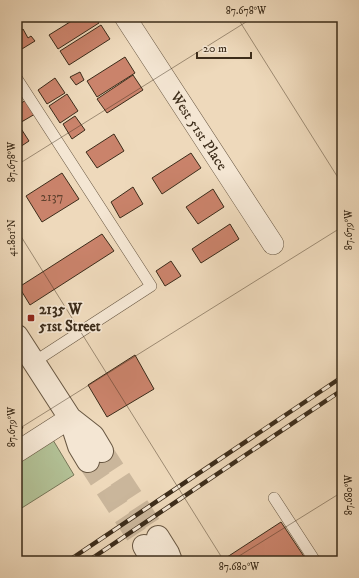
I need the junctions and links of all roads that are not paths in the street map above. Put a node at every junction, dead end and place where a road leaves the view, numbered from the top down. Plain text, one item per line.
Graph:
1 (125, 17) edge
2 (17, 79) edge
3 (273, 244) dead end
4 (17, 336) edge
5 (34, 362) junction
6 (70, 418) junction
7 (17, 452) edge
8 (95, 456) tunnel mouth
9 (274, 498) dead end
10 (152, 548) tunnel mouth
11 (171, 561) edge
12 (314, 561) edge

1 - 3 street, West 51st Place
2 - 5 lane
4 - 5 street
5 - 6 street
6 - 7 street
6 - 8 street
9 - 12 lane
10 - 11 street

